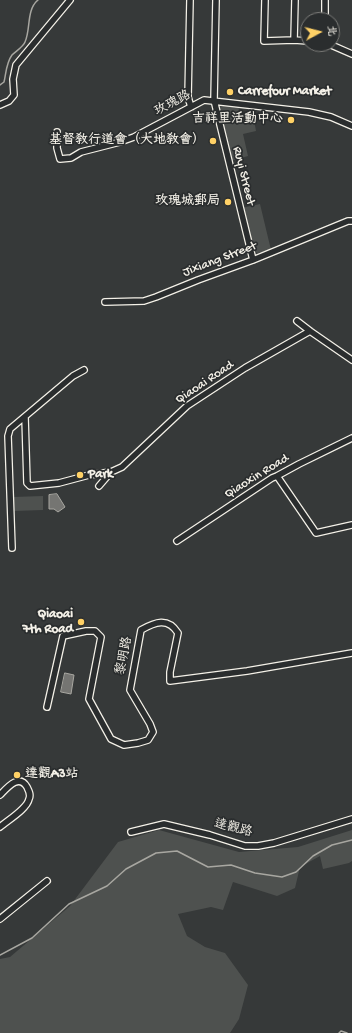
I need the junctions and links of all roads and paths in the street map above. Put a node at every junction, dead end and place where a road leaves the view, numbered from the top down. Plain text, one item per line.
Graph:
1 (70, 0) edge
2 (190, 0) edge
3 (216, 0) edge
4 (265, 0) edge
5 (295, 0) edge
6 (325, 0) edge
7 (325, 12) edge
8 (294, 40) junction
9 (300, 40) edge
10 (340, 49) edge
11 (352, 54) edge
12 (214, 100) junction
13 (0, 105) edge
14 (191, 107) junction
15 (352, 126) edge
16 (57, 132) dead end
17 (352, 221) edge
18 (252, 260) junction
19 (105, 302) dead end
20 (297, 321) dead end
21 (310, 331) junction
22 (352, 360) edge
23 (84, 370) dead end
24 (24, 417) junction
25 (352, 438) edge
26 (111, 472) junction
27 (277, 476) junction
28 (100, 486) dead end
29 (352, 525) edge
30 (177, 541) dead end
31 (12, 548) dead end
32 (352, 653) edge
33 (47, 707) dead end
34 (0, 795) edge
35 (352, 819) edge
36 (0, 827) edge
37 (131, 832) dead end
38 (47, 881) dead end
39 (0, 920) edge

1 - 13 street
2 - 14 street
3 - 12 street, Ruyi Street
4 - 8 street
5 - 8 street
6 - 7 street
8 - 9 street
10 - 11 street
12 - 14 street, 玫瑰路
12 - 15 street, 玫瑰路
12 - 18 street, Ruyi Street
14 - 16 street, 玫瑰路
17 - 18 street, Jixiang Street
18 - 19 street, Jixiang Street
20 - 21 street
21 - 22 street
21 - 26 street, Qiaoai Road
23 - 24 street
24 - 26 street
24 - 31 street
25 - 27 street, Qiaoxin Road
26 - 28 street
27 - 29 street
27 - 30 street, Qiaoxin Road
32 - 33 street, 黎明路
34 - 36 street
35 - 37 street, 達觀路
38 - 39 street

